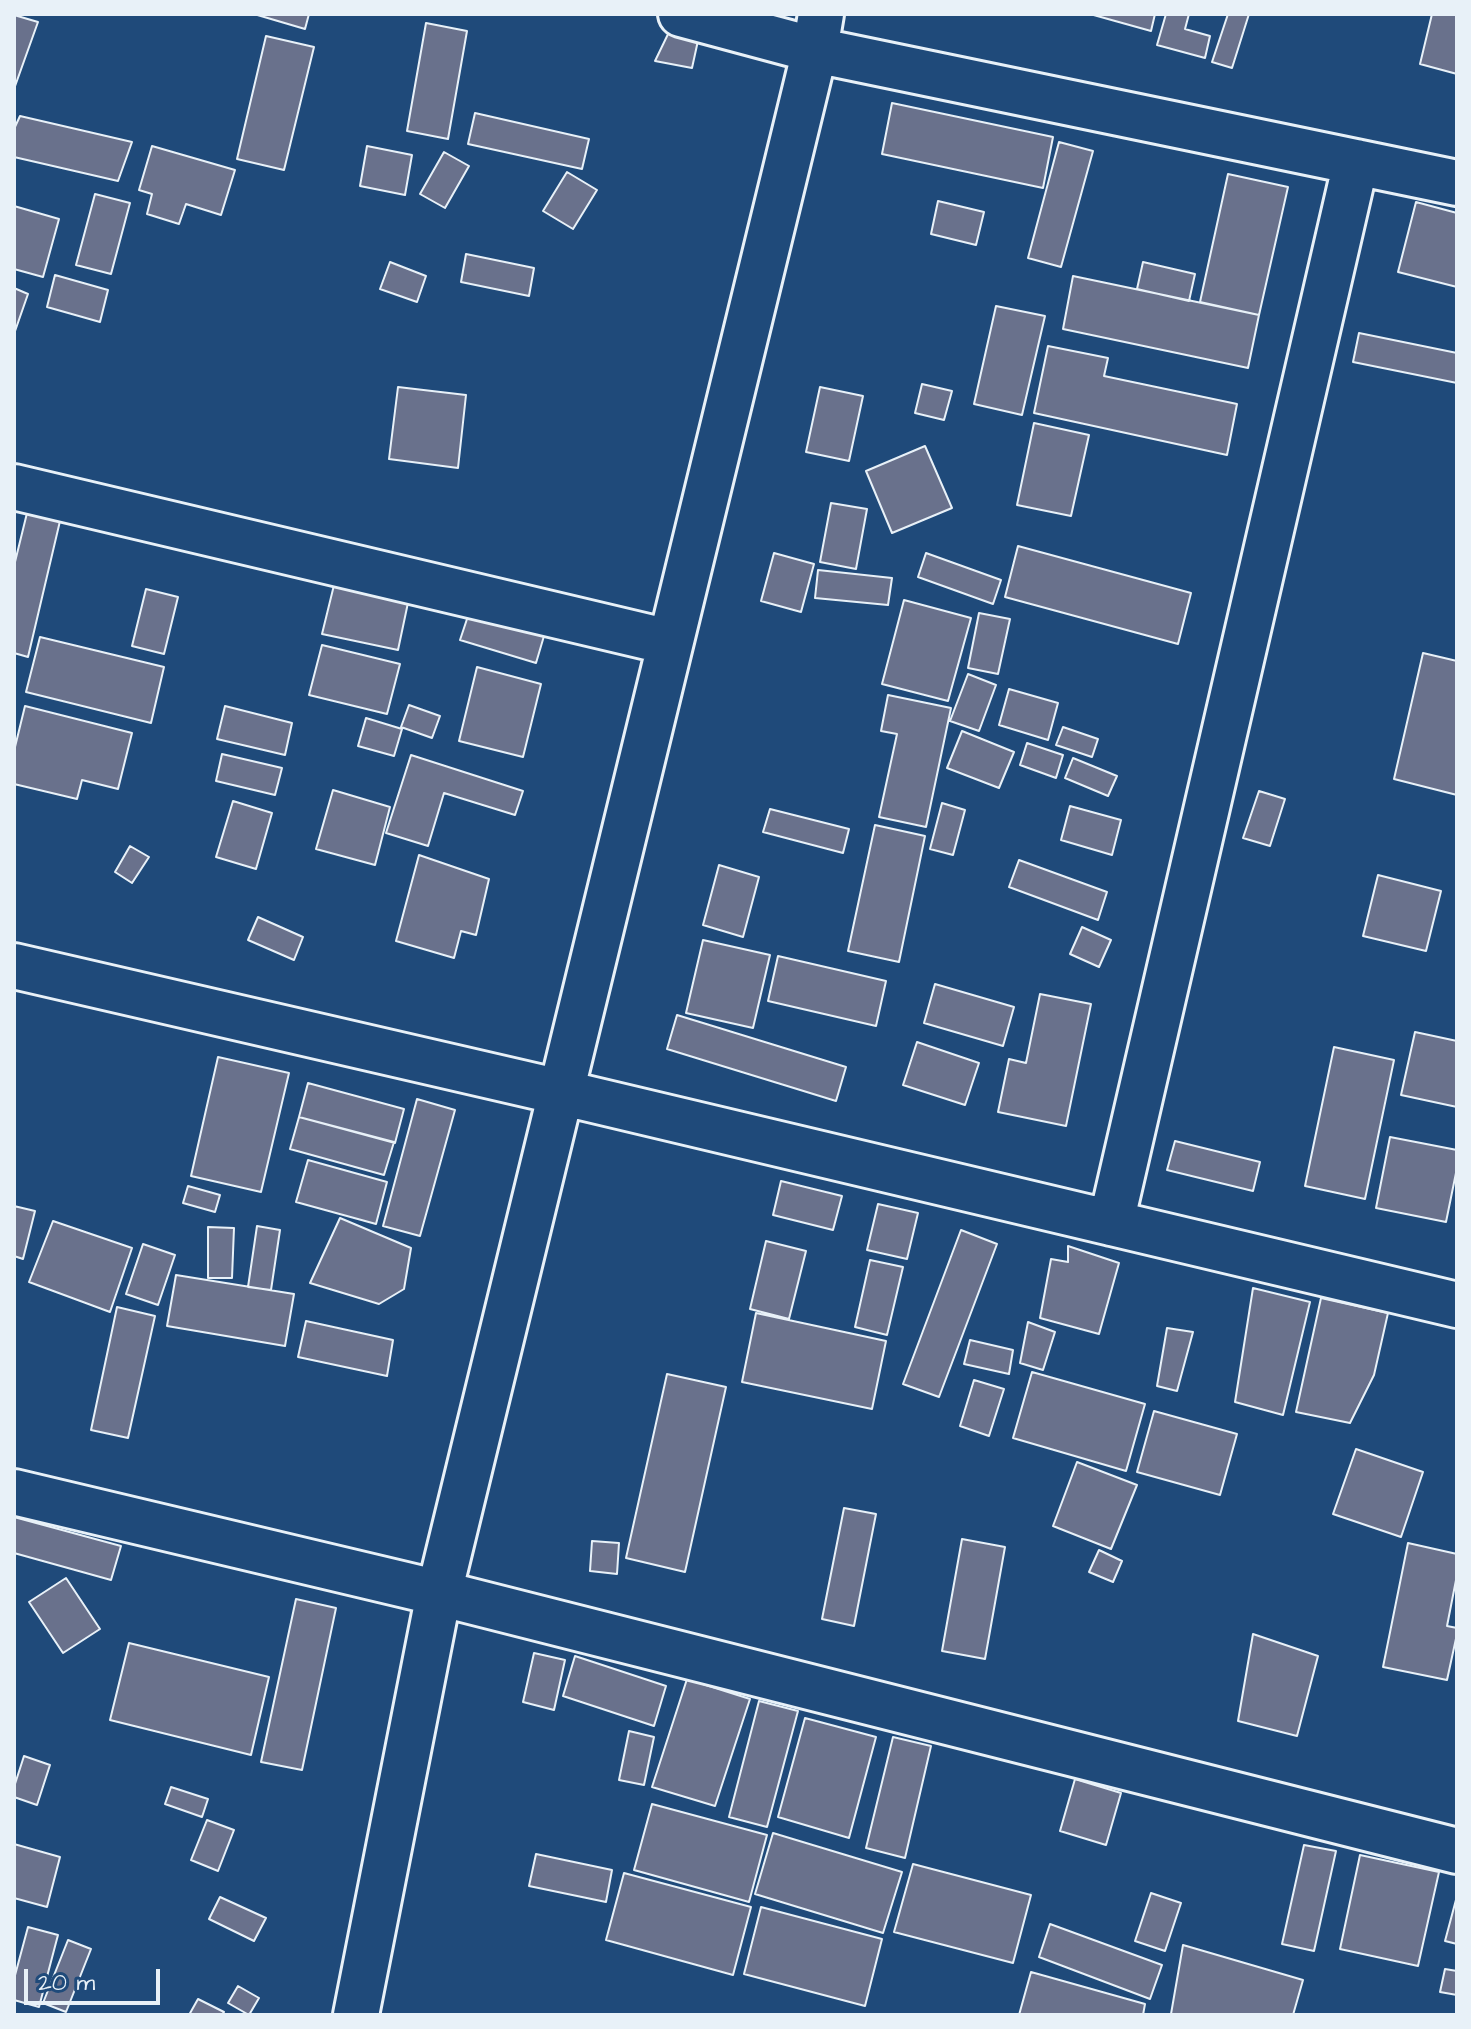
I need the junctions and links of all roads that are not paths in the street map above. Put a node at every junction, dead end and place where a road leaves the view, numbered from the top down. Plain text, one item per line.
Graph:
1 (681, 14) edge
2 (818, 32) edge
3 (1356, 162) junction
4 (1457, 183) edge
5 (14, 487) edge
6 (669, 642) junction
7 (14, 966) edge
8 (560, 1092) junction
9 (1111, 1223) junction
10 (1457, 1305) edge
11 (14, 1492) edge
12 (439, 1593) junction
13 (1457, 1851) edge
14 (356, 2015) edge

1 - 2 street
2 - 3 street
2 - 6 street
3 - 4 street
3 - 9 street
5 - 6 street
6 - 8 street
7 - 8 street
8 - 9 street
8 - 12 street
9 - 10 street
11 - 12 street
12 - 13 street
12 - 14 street

